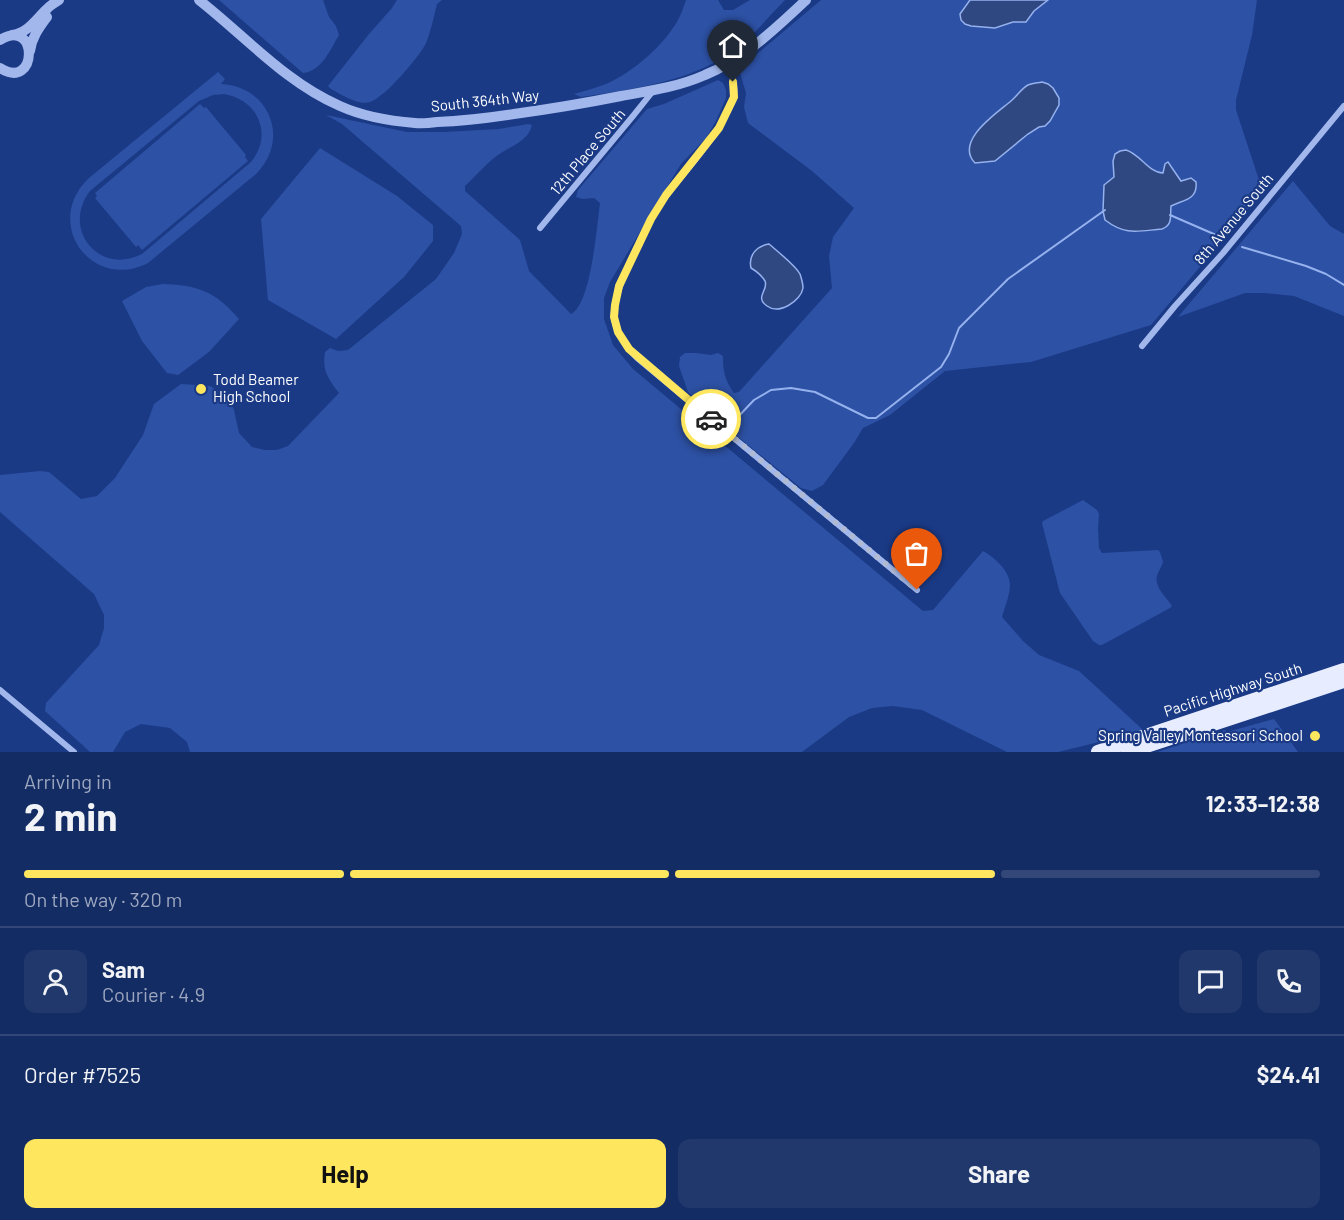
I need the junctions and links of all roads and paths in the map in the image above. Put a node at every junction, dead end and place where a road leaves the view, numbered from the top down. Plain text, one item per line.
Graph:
1 (60, 0) edge
2 (199, 0) edge
3 (806, 0) edge
4 (5, 38) edge
5 (30, 51) junction
6 (729, 64) junction
7 (5, 70) edge
8 (0, 78) edge
9 (653, 90) junction
10 (1344, 106) edge
11 (540, 228) dead end
12 (1142, 346) dead end
13 (917, 590) dead end
14 (1344, 670) edge
15 (1344, 681) edge
16 (0, 690) edge
17 (74, 752) edge
18 (1098, 752) edge
19 (1128, 752) edge

1 - 4 street
1 - 5 street
2 - 9 street, South 364th Way
3 - 6 street, South 364th Way
4 - 5 street
5 - 7 street
6 - 9 street, South 364th Way
6 - 13 street
7 - 8 street
9 - 11 street, 12th Place South
10 - 12 street, 8th Avenue South
14 - 18 main road, Pacific Highway South
15 - 19 main road, Pacific Highway South
16 - 17 street

